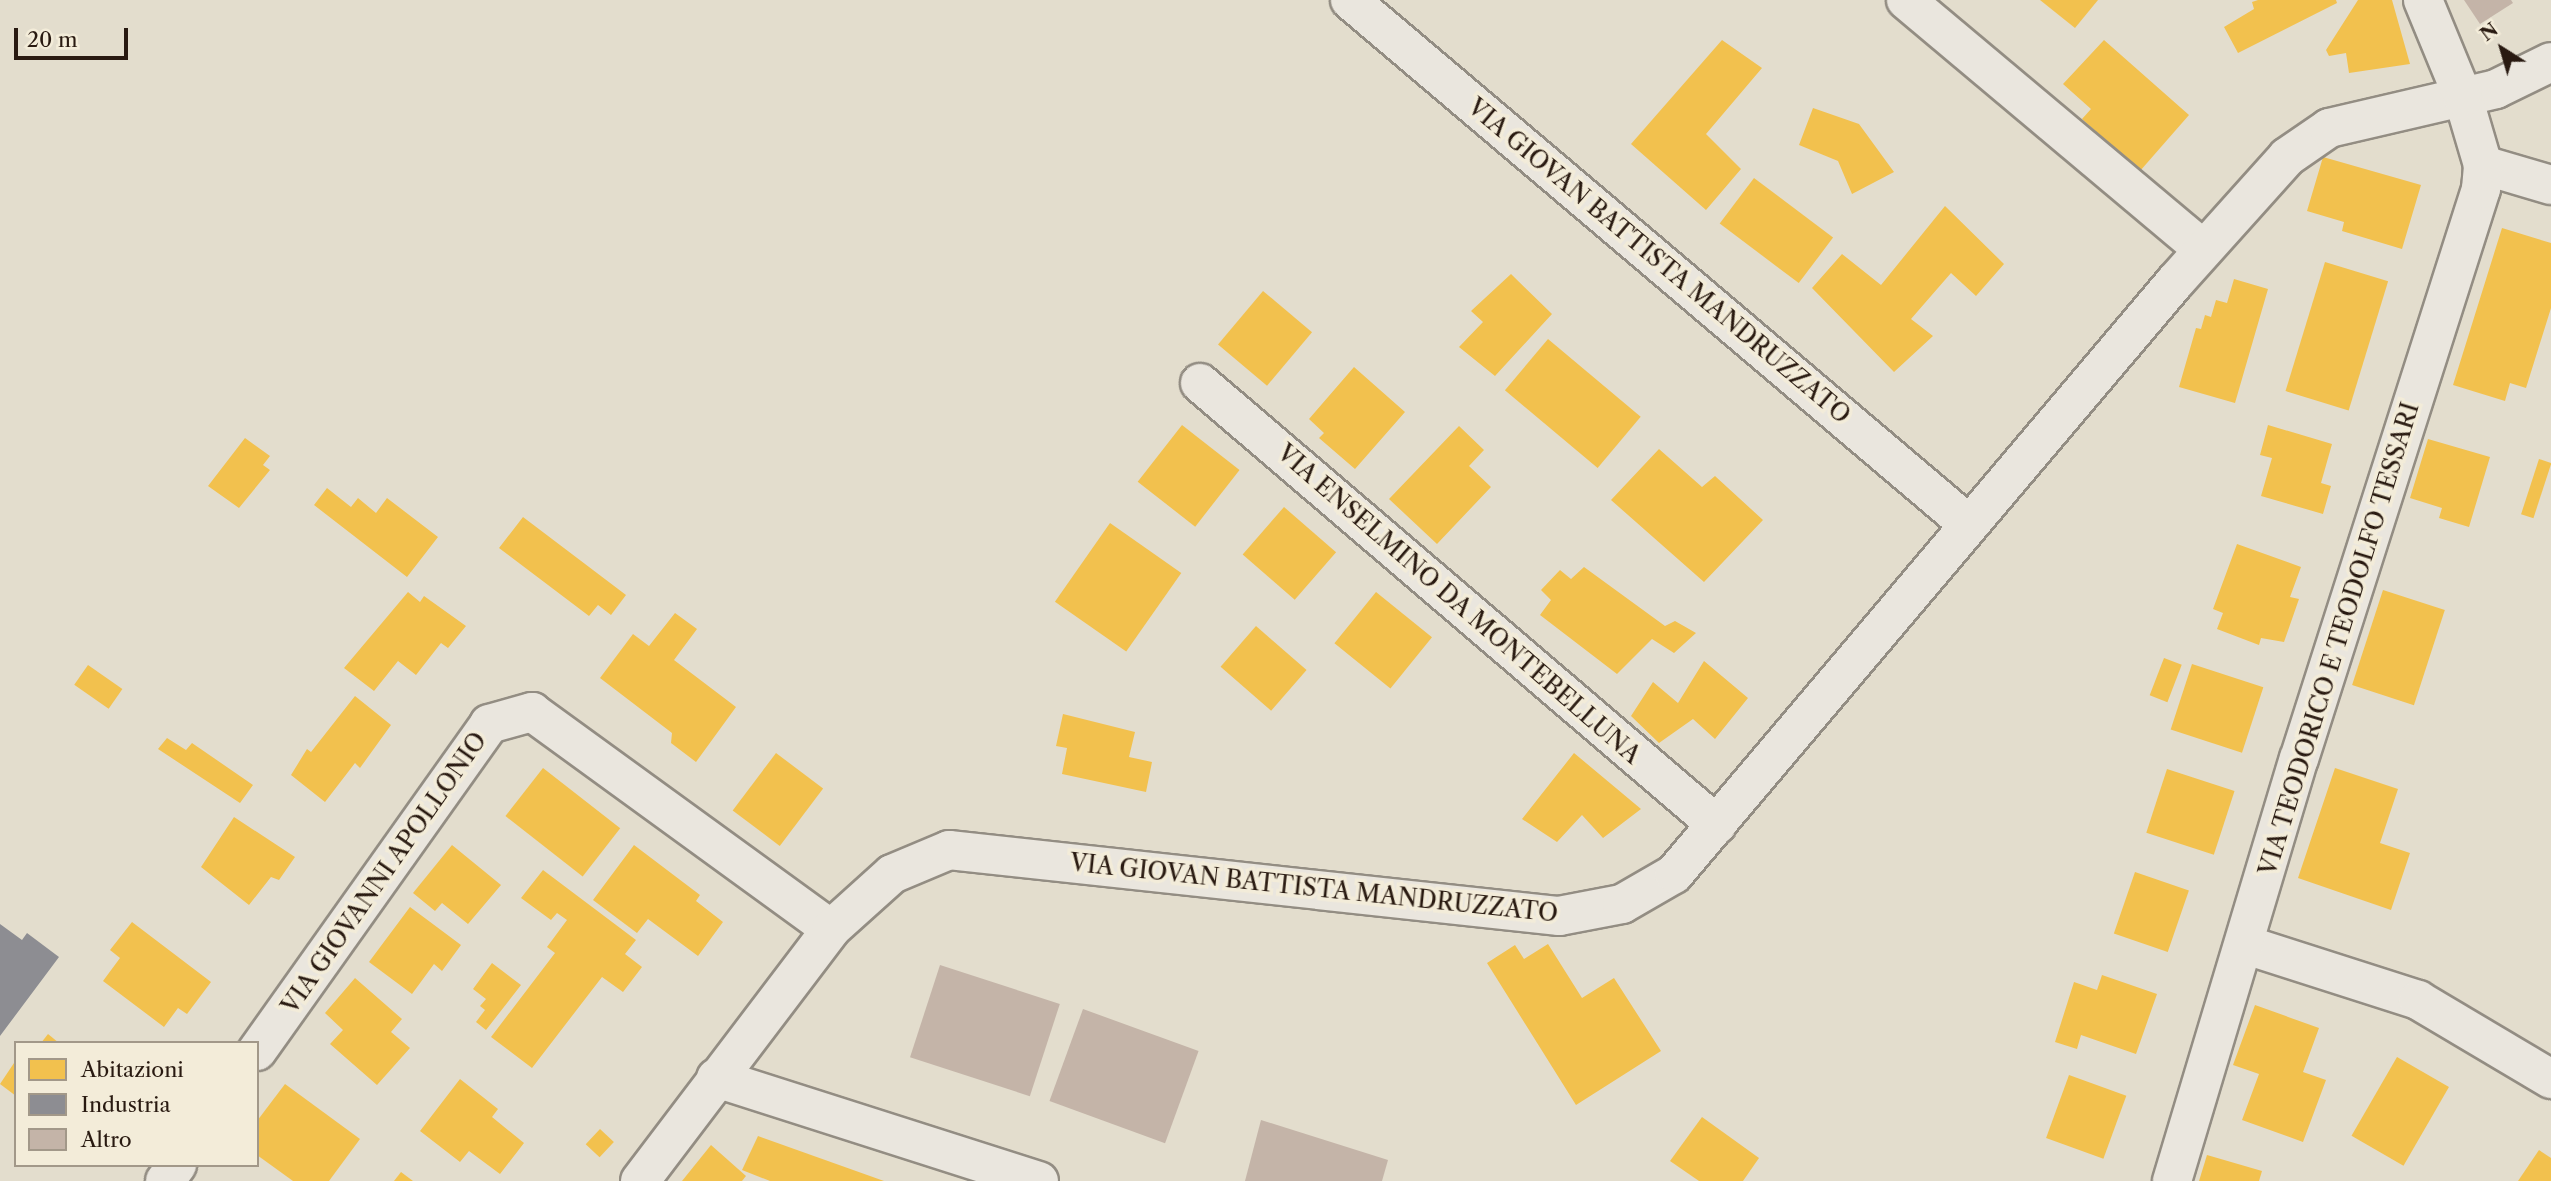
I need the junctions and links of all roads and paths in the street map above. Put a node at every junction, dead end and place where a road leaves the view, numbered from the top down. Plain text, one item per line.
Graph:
1 (1350, 0) edge
2 (1906, 0) edge
3 (2423, 0) edge
4 (2551, 62) edge
5 (2463, 97) junction
6 (2483, 165) junction
7 (2551, 185) edge
8 (2203, 249) junction
9 (1200, 383) dead end
10 (1968, 524) junction
11 (1717, 825) junction
12 (831, 929) junction
13 (2246, 945) junction
14 (259, 1048) edge
15 (716, 1078) junction
16 (2551, 1079) edge
17 (640, 1181) edge
18 (1039, 1181) edge
19 (2172, 1181) edge

1 - 10 street, VIA GIOVAN BATTISTA MANDRUZZATO
2 - 8 street
3 - 5 street
4 - 5 street, VIA GIOVAN BATTISTA MANDRUZZATO
5 - 6 street, VIA TEODORICO E TEODOLFO TESSARI
5 - 8 street, VIA GIOVAN BATTISTA MANDRUZZATO
6 - 7 street
6 - 13 street, VIA TEODORICO E TEODOLFO TESSARI
8 - 10 street, VIA GIOVAN BATTISTA MANDRUZZATO
9 - 11 street, VIA ENSELMINO DA MONTEBELLUNA
10 - 11 street, VIA GIOVAN BATTISTA MANDRUZZATO
11 - 12 street, VIA GIOVAN BATTISTA MANDRUZZATO
12 - 14 street, VIA GIOVANNI APOLLONIO
12 - 15 street, VIA GIOVAN BATTISTA MANDRUZZATO
13 - 16 street
13 - 19 street, VIA TEODORICO E TEODOLFO TESSARI
15 - 17 street, VIA GIOVAN BATTISTA MANDRUZZATO
15 - 18 street

